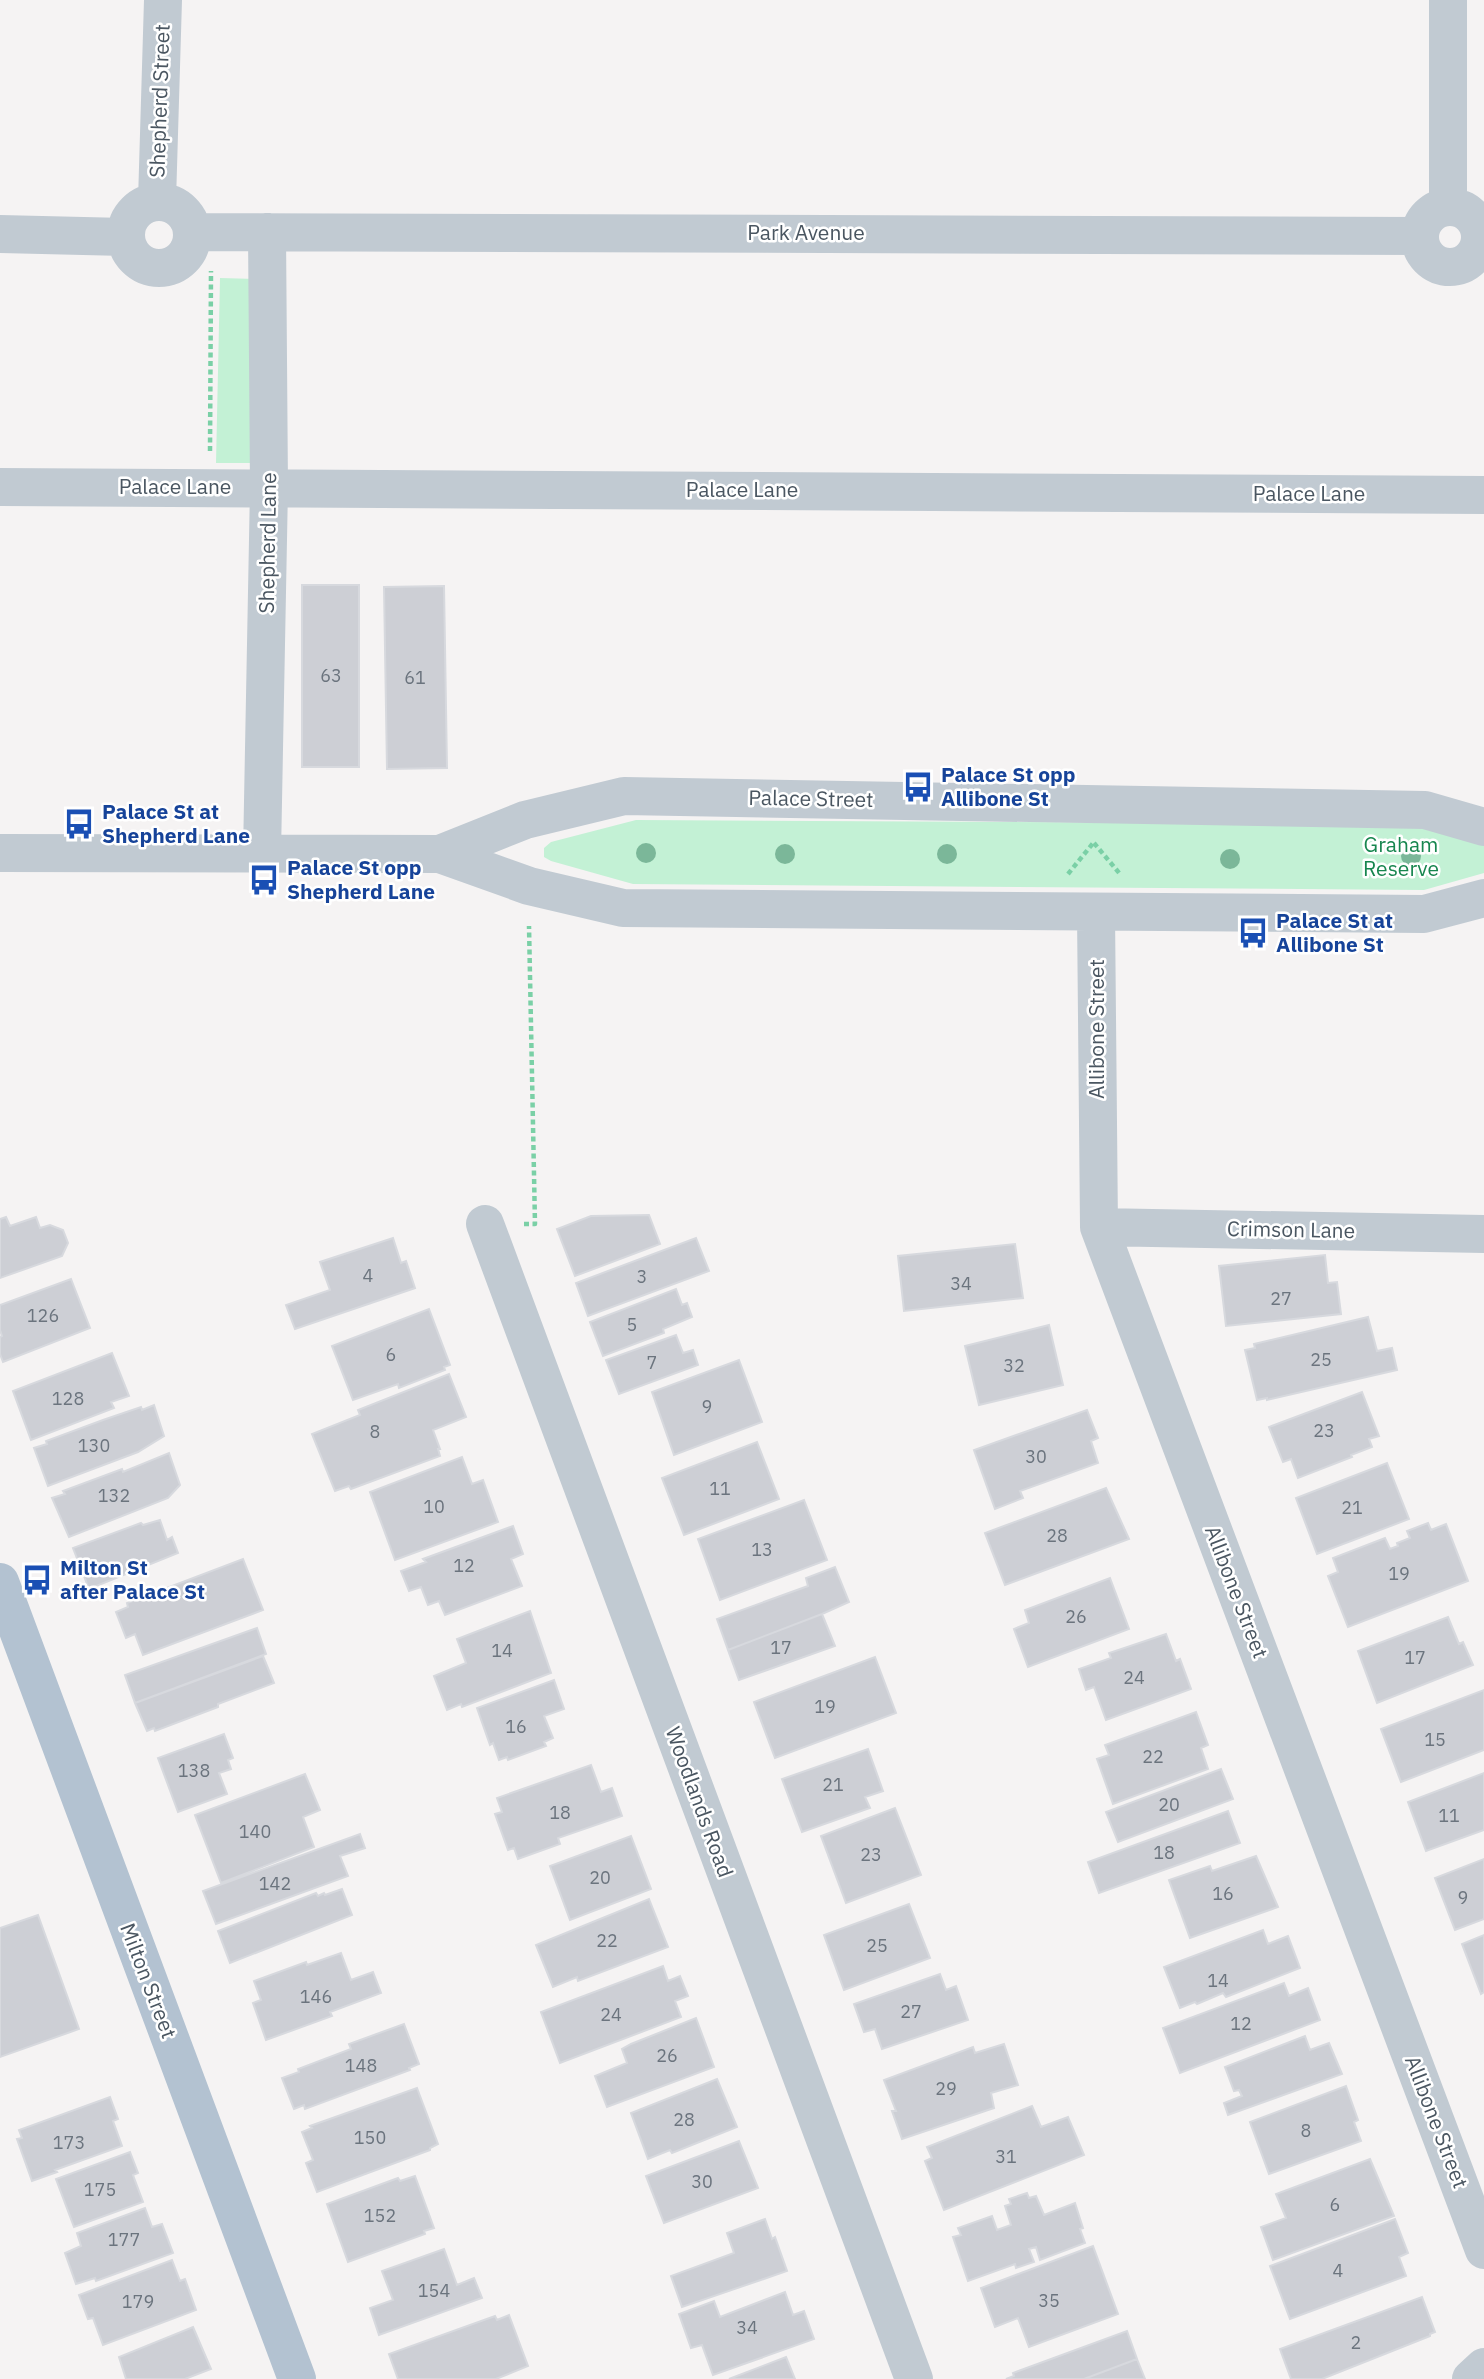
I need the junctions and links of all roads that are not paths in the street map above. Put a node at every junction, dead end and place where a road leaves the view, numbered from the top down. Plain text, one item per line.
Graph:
1 (163, 0) edge
2 (1448, 0) edge
3 (157, 201) junction
4 (1448, 207) junction
5 (202, 232) junction
6 (267, 232) junction
7 (0, 234) edge
8 (1420, 236) junction
9 (125, 237) junction
10 (1482, 239) edge
11 (0, 487) edge
12 (269, 487) junction
13 (1484, 495) edge
14 (1484, 827) edge
15 (0, 853) edge
16 (262, 854) junction
17 (440, 854) junction
18 (1484, 898) edge
19 (1096, 913) junction
20 (485, 1224) dead end
21 (1099, 1227) junction
22 (1484, 1234) edge
23 (0, 1582) edge
24 (1484, 2250) edge
25 (1484, 2367) edge
26 (297, 2379) edge
27 (914, 2379) edge
28 (1471, 2379) edge

1 - 3 street, Shepherd Street
2 - 4 street
3 - 5 street
3 - 9 street
4 - 8 street
4 - 10 street
5 - 6 street, Park Avenue
5 - 9 street
6 - 8 street, Park Avenue
6 - 12 street, Shepherd Lane
7 - 9 street
8 - 10 street
11 - 12 street, Palace Lane
12 - 13 street, Palace Lane
12 - 16 street, Shepherd Lane
14 - 17 street, Palace Street
15 - 16 street, Palace Street
16 - 17 street, Palace Street
17 - 19 street, Palace Street
18 - 19 street, Palace Street
19 - 21 street, Allibone Street
20 - 27 street, Woodlands Road
21 - 22 street, Crimson Lane
21 - 24 street, Allibone Street
23 - 26 main road, Milton Street
25 - 28 street

